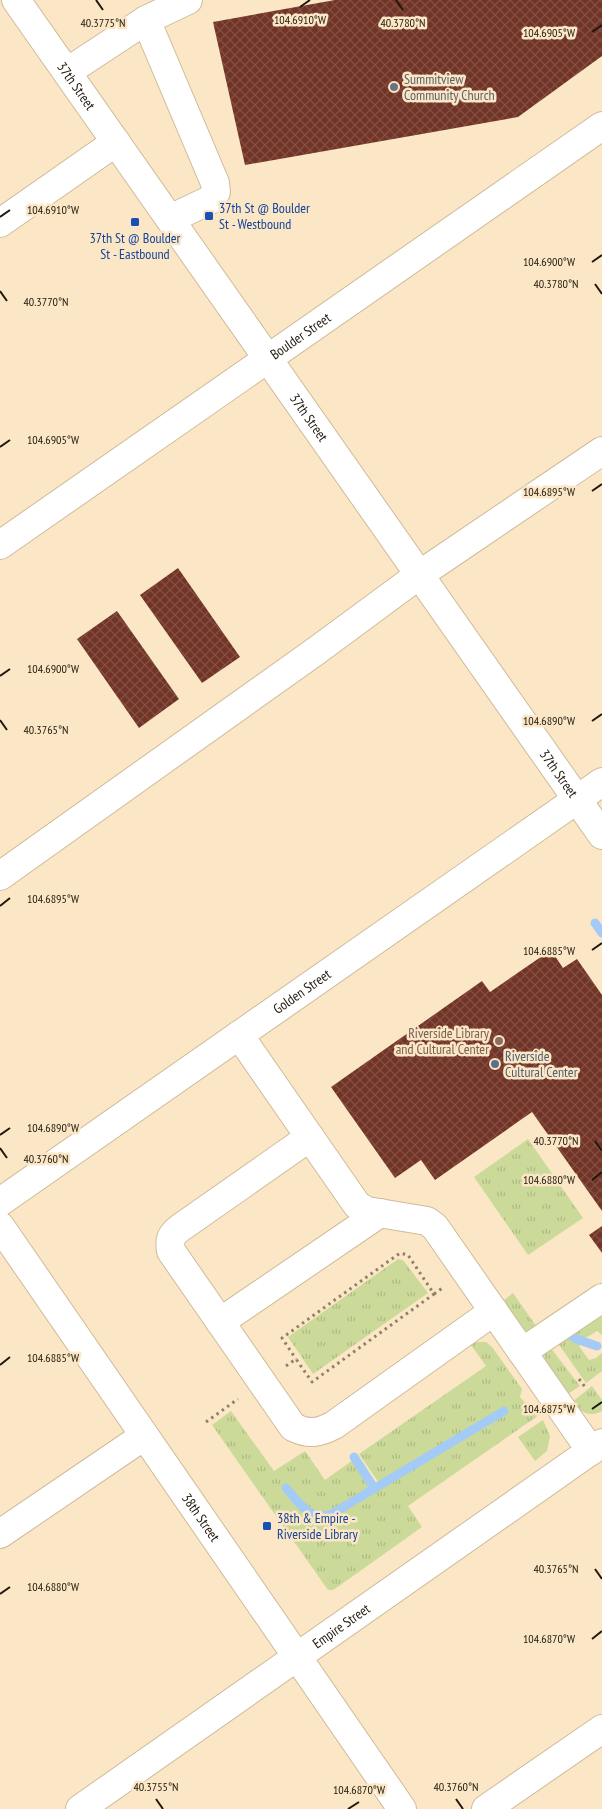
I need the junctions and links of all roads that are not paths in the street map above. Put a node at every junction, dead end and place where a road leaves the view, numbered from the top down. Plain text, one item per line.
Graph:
1 (16, 0) edge
2 (188, 0) edge
3 (146, 20) junction
4 (66, 72) junction
5 (602, 126) edge
6 (116, 142) junction
7 (170, 219) junction
8 (0, 223) edge
9 (268, 359) junction
10 (602, 451) edge
11 (0, 545) edge
12 (419, 575) junction
13 (602, 782) edge
14 (577, 800) junction
15 (602, 836) edge
16 (0, 876) edge
17 (239, 1035) junction
18 (310, 1137) junction
19 (0, 1202) edge
20 (380, 1213) junction
21 (0, 1226) edge
22 (602, 1298) edge
23 (494, 1311) junction
24 (220, 1322) junction
25 (522, 1352) junction
26 (144, 1436) junction
27 (596, 1447) edge
28 (0, 1534) edge
29 (296, 1658) junction
30 (602, 1729) edge
31 (80, 1809) edge
32 (402, 1809) edge
33 (486, 1809) edge

1 - 4 street, 37th Street
2 - 3 street
3 - 4 street
3 - 7 street
4 - 6 street, 37th Street
5 - 9 street, Boulder Street
6 - 7 street, 37th Street
6 - 8 street
7 - 9 street, 37th Street
9 - 11 street, Boulder Street
9 - 12 street, 37th Street
10 - 12 street
12 - 14 street, 37th Street
12 - 16 street
13 - 14 street, Golden Street
14 - 15 street, 37th Street
14 - 17 street, Golden Street
17 - 18 street
17 - 19 street, Golden Street
18 - 20 street
18 - 24 street
20 - 23 street
20 - 24 street
21 - 26 street, 38th Street
22 - 25 street
23 - 24 street
23 - 25 street
25 - 27 street
26 - 28 street
26 - 29 street, 38th Street
27 - 29 street, Empire Street
29 - 31 street, Empire Street
29 - 32 street, 38th Street
30 - 33 street

